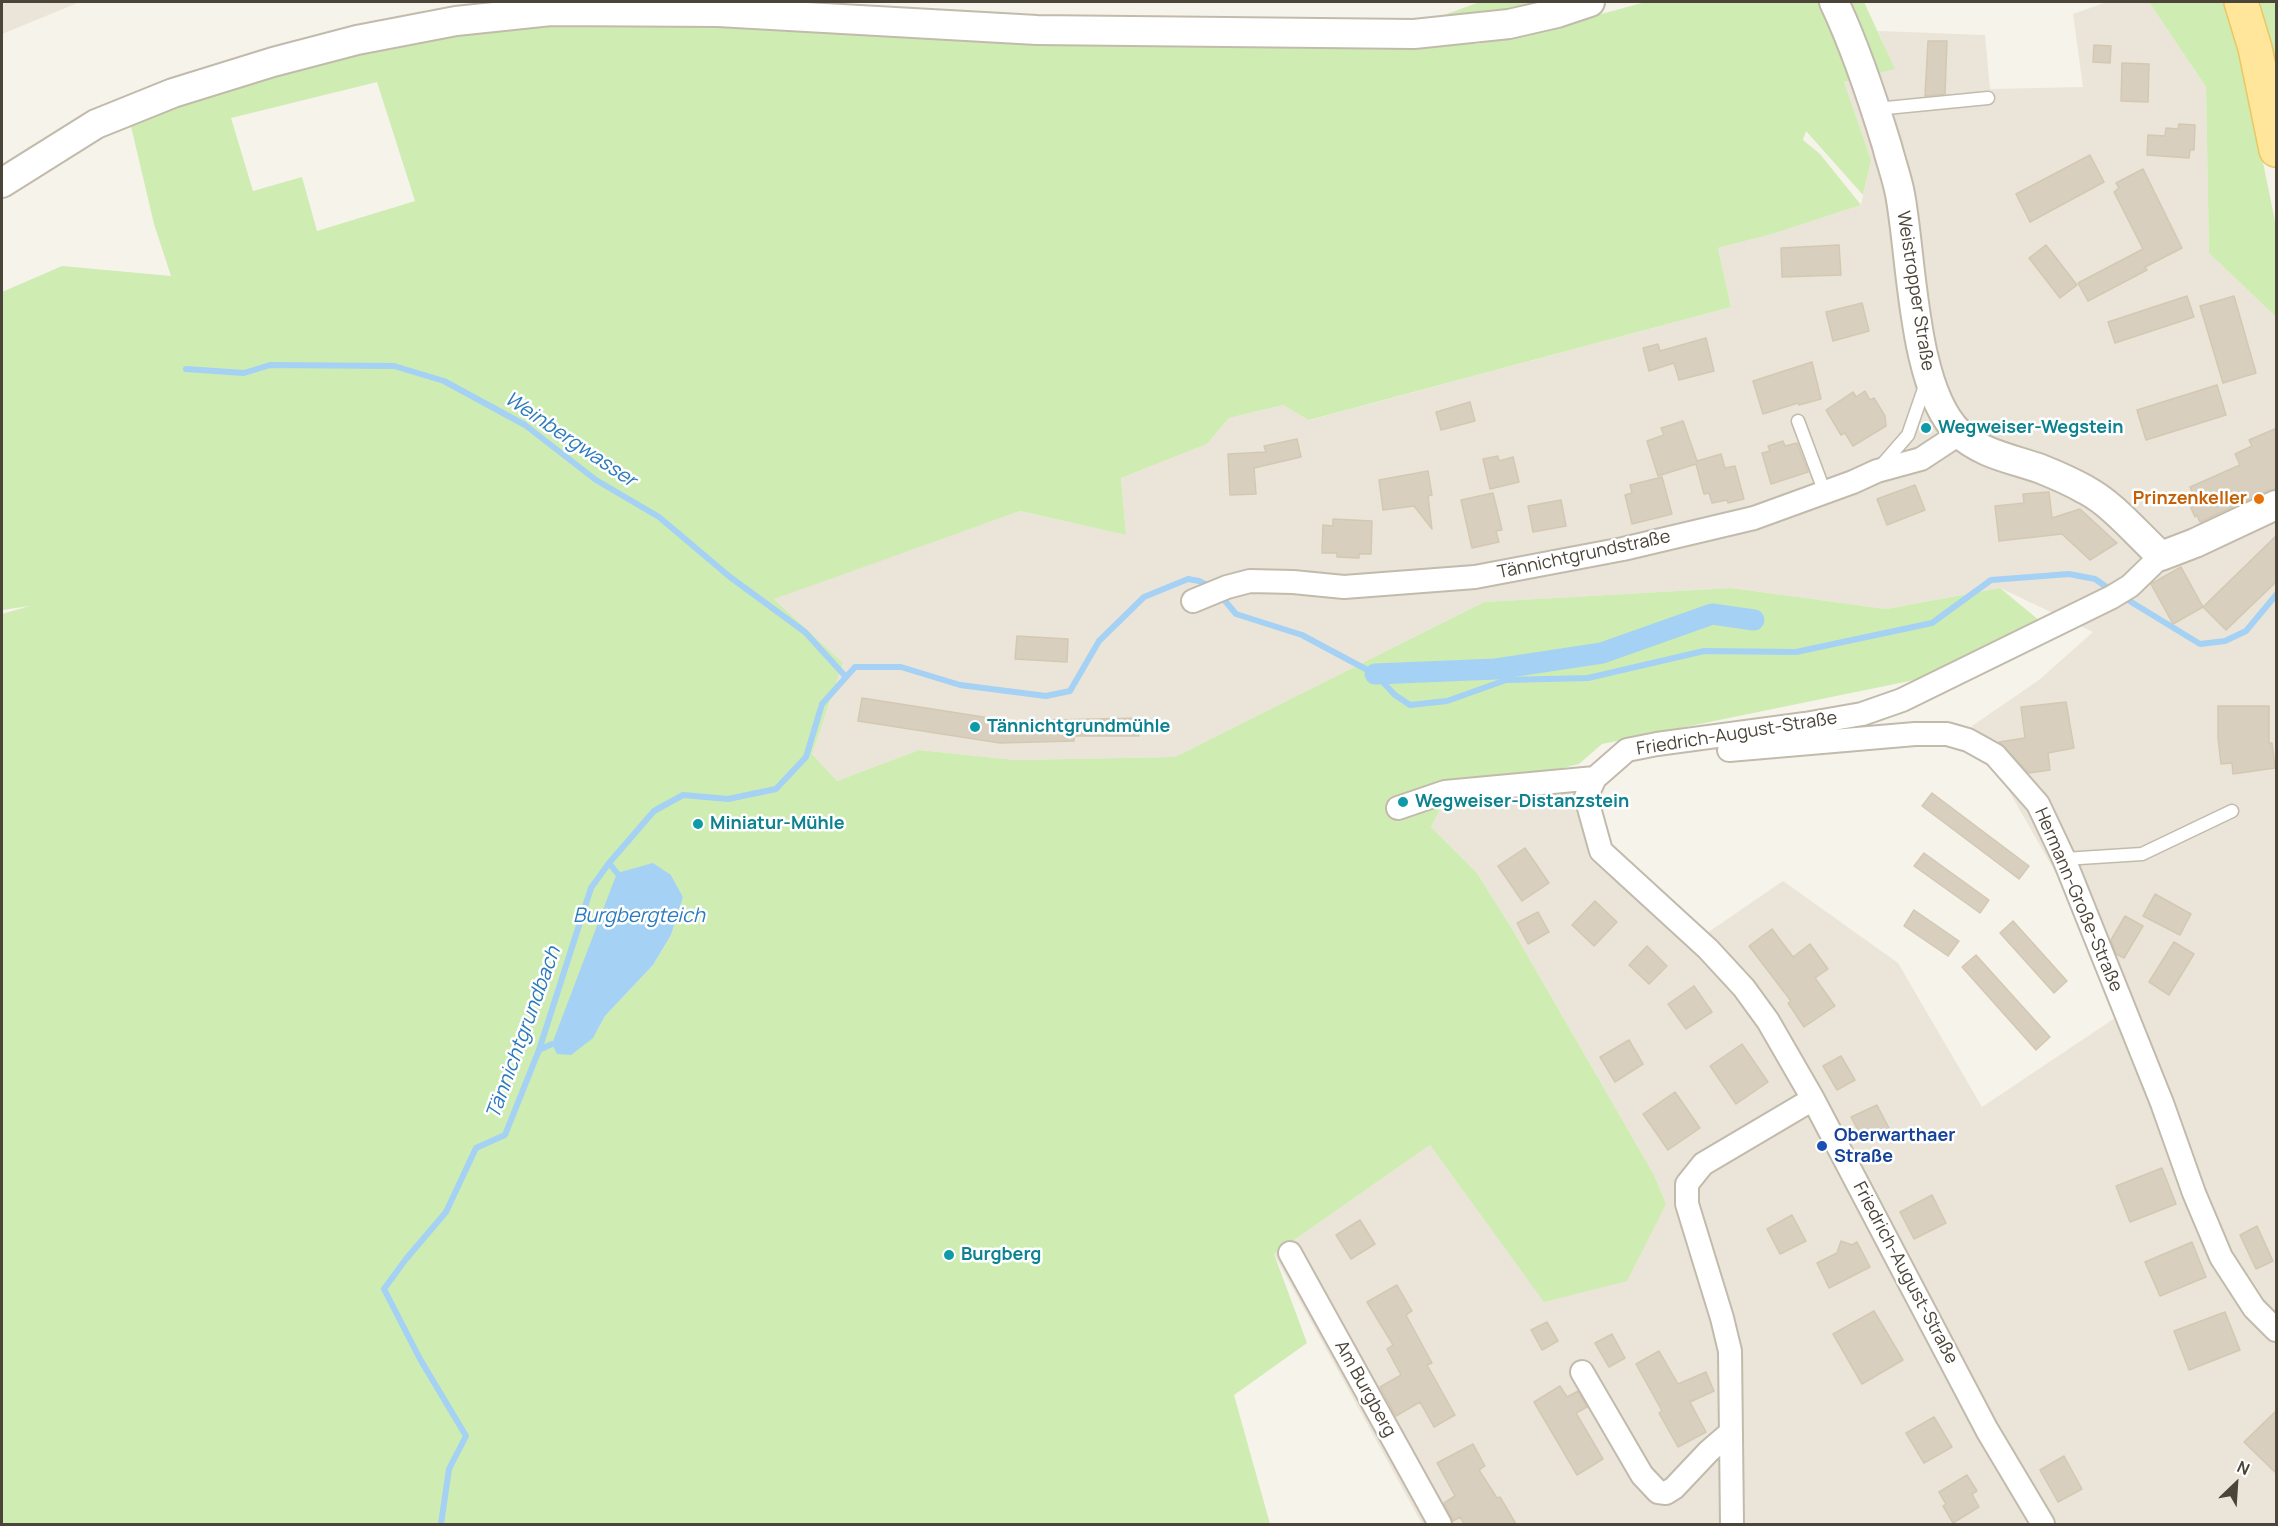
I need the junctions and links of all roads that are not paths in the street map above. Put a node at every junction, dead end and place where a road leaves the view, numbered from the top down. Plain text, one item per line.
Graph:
1 (1590, 2) edge
2 (1834, 2) edge
3 (2241, 2) edge
4 (1988, 98) dead end
5 (1876, 109) junction
6 (2277, 150) edge
7 (2, 183) edge
8 (1928, 376) junction
9 (1798, 421) dead end
10 (1959, 434) junction
11 (1877, 471) junction
12 (1825, 493) junction
13 (2277, 505) edge
14 (2160, 556) junction
15 (1193, 600) dead end
16 (1657, 744) junction
17 (1595, 778) junction
18 (1398, 808) dead end
19 (2232, 811) dead end
20 (2064, 859) junction
21 (1813, 1099) junction
22 (1290, 1254) dead end
23 (2277, 1330) edge
24 (1582, 1372) dead end
25 (1731, 1432) junction
26 (1440, 1524) edge
27 (1732, 1524) edge
28 (2043, 1524) edge

1 - 7 street
2 - 5 street, Weistropper Straße
3 - 6 main road
4 - 5 lane
5 - 8 street, Weistropper Straße
8 - 10 street, Weistropper Straße
8 - 11 lane
9 - 12 lane
10 - 11 street, Tännichtgrundstraße
10 - 14 street, Weistropper Straße
11 - 12 street, Tännichtgrundstraße
12 - 15 street, Tännichtgrundstraße
13 - 14 street
14 - 16 street, Friedrich-August-Straße
16 - 17 street, Friedrich-August-Straße
16 - 20 street, Hermann-Große-Straße
17 - 18 street
17 - 21 street, Friedrich-August-Straße
19 - 20 lane
20 - 23 street, Hermann-Große-Straße
21 - 25 street
21 - 28 street, Friedrich-August-Straße
22 - 26 street, Am Burgberg
24 - 25 street
25 - 27 street

